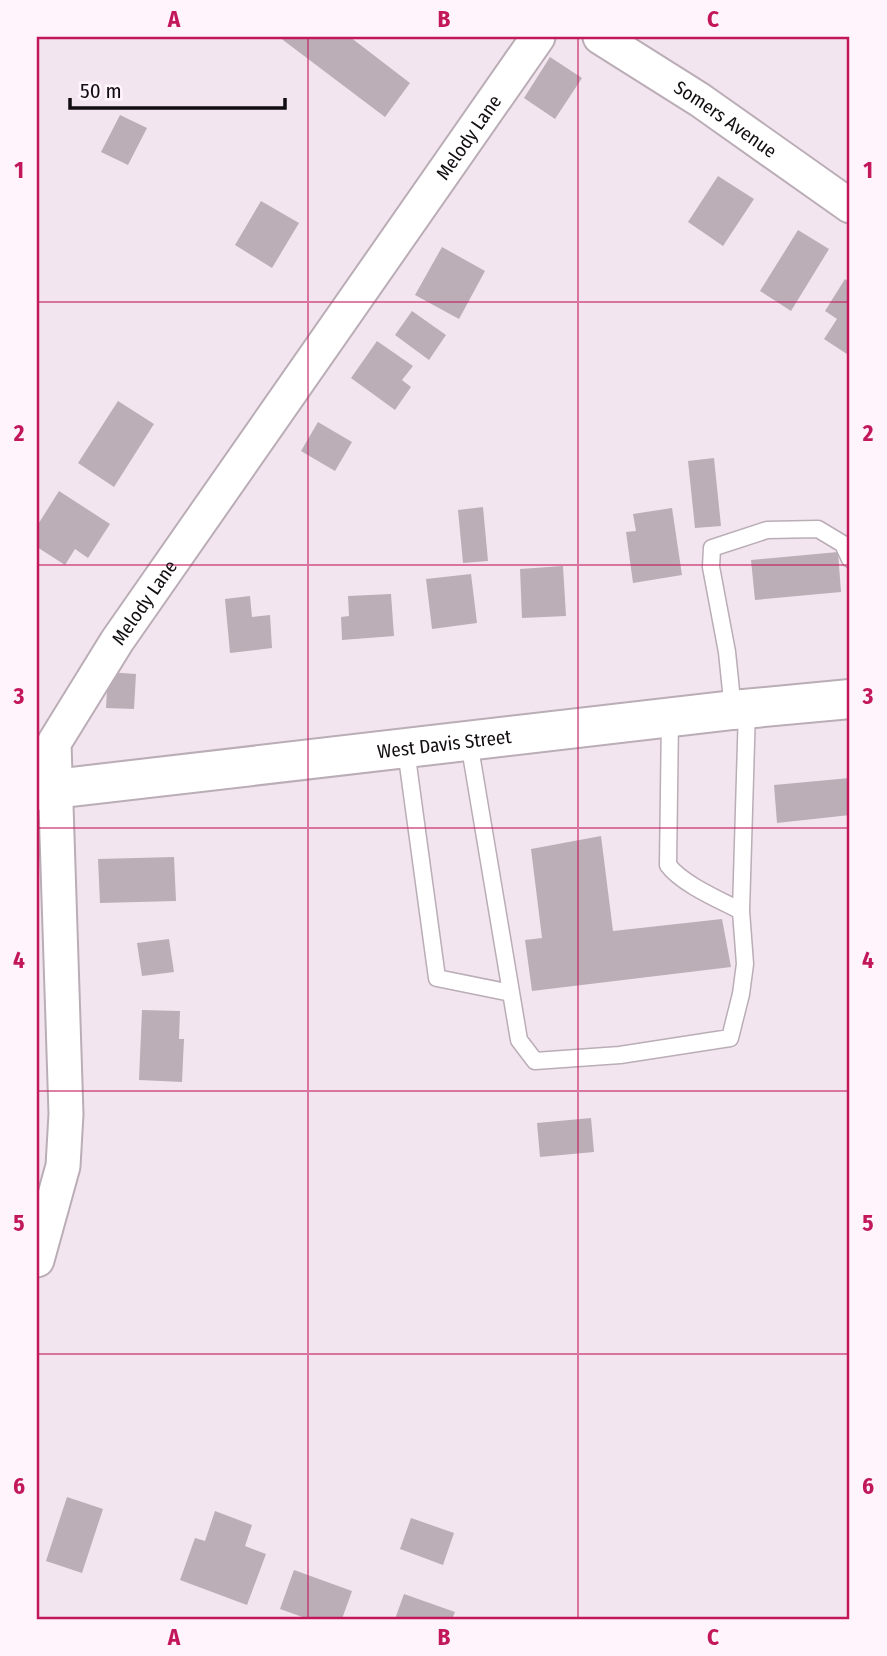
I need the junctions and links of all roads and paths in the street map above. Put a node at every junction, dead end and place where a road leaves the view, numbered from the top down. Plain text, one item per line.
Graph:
1 (538, 37) edge
2 (600, 37) edge
3 (850, 206) edge
4 (850, 559) edge
5 (850, 699) edge
6 (740, 709) junction
7 (670, 718) junction
8 (469, 742) junction
9 (406, 750) junction
10 (45, 790) edge
11 (741, 911) junction
12 (511, 993) junction
13 (37, 1260) edge

1 - 10 street, Melody Lane
2 - 3 street, Somers Avenue
4 - 6 lane
5 - 6 street, West Davis Street
6 - 7 street, West Davis Street
6 - 11 lane
7 - 8 street, West Davis Street
7 - 11 lane
8 - 9 street, West Davis Street
8 - 12 lane
9 - 10 street, West Davis Street
9 - 12 lane
10 - 13 street, Melody Lane
11 - 12 lane

